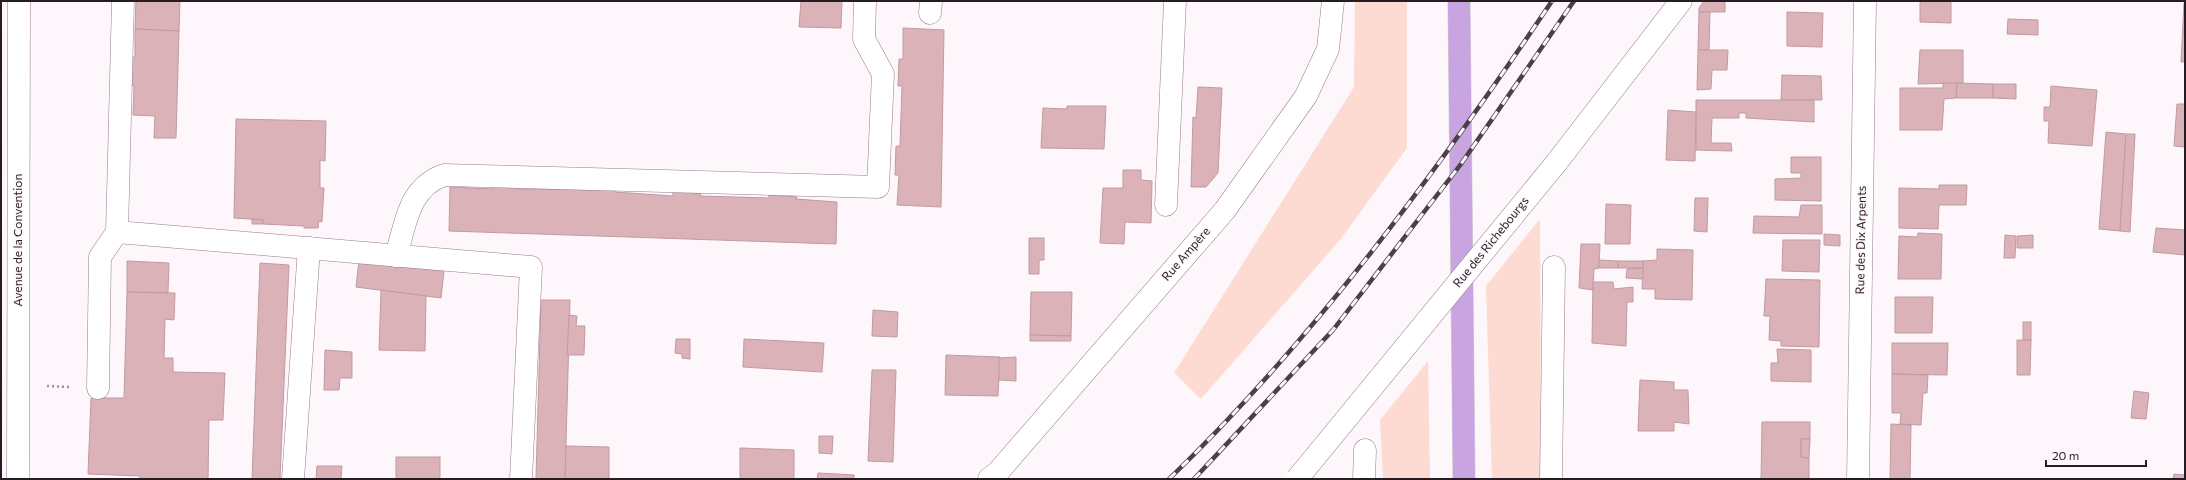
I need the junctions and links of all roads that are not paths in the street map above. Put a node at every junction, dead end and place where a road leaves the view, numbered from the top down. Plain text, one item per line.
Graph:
1 (19, 1) edge
2 (123, 1) edge
3 (865, 1) edge
4 (1175, 1) edge
5 (1333, 1) edge
6 (1459, 1) edge
7 (1681, 1) edge
8 (1865, 1) edge
9 (1166, 205) dead end
10 (117, 232) junction
11 (309, 248) junction
12 (396, 256) junction
13 (1554, 267) dead end
14 (98, 388) road end
15 (1365, 450) dead end
16 (18, 479) edge
17 (293, 479) edge
18 (521, 479) edge
19 (989, 479) edge
20 (1297, 479) edge
21 (1364, 479) edge
22 (1464, 479) edge
23 (1551, 479) edge
24 (1858, 479) edge

1 - 16 street, Avenue de la Convention
2 - 10 street
3 - 12 street
4 - 9 street
5 - 19 street, Rue Ampère
6 - 22 main road
7 - 20 street, Rue des Richebourgs, bridge
8 - 24 street, Rue des Dix Arpents
10 - 11 street
10 - 14 street
11 - 12 street
11 - 17 street
12 - 18 street
13 - 23 street
15 - 21 street

